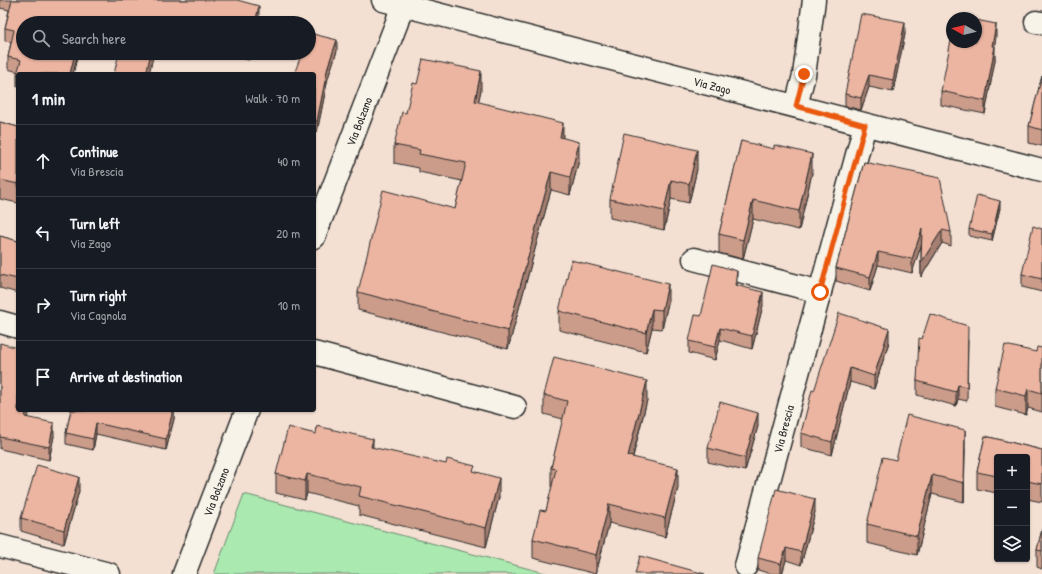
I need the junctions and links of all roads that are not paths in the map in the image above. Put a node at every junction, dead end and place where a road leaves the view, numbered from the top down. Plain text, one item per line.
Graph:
1 (814, 0) edge
2 (393, 2) edge
3 (796, 106) junction
4 (865, 125) junction
5 (1042, 170) edge
6 (316, 232) edge
7 (694, 259) dead end
8 (820, 292) junction
9 (0, 322) edge
10 (16, 326) edge
11 (316, 354) edge
12 (515, 407) dead end
13 (246, 412) edge
14 (0, 546) edge
15 (746, 566) dead end
16 (109, 574) edge
17 (184, 574) edge

1 - 3 street
2 - 3 street, Via Zago
2 - 6 street, Via Bolzano
3 - 4 street, Via Zago
4 - 5 street, Via Zago
4 - 8 street, Via Brescia
7 - 8 street
8 - 15 street, Via Brescia
9 - 10 street
11 - 12 street
13 - 17 street, Via Bolzano
14 - 16 street

